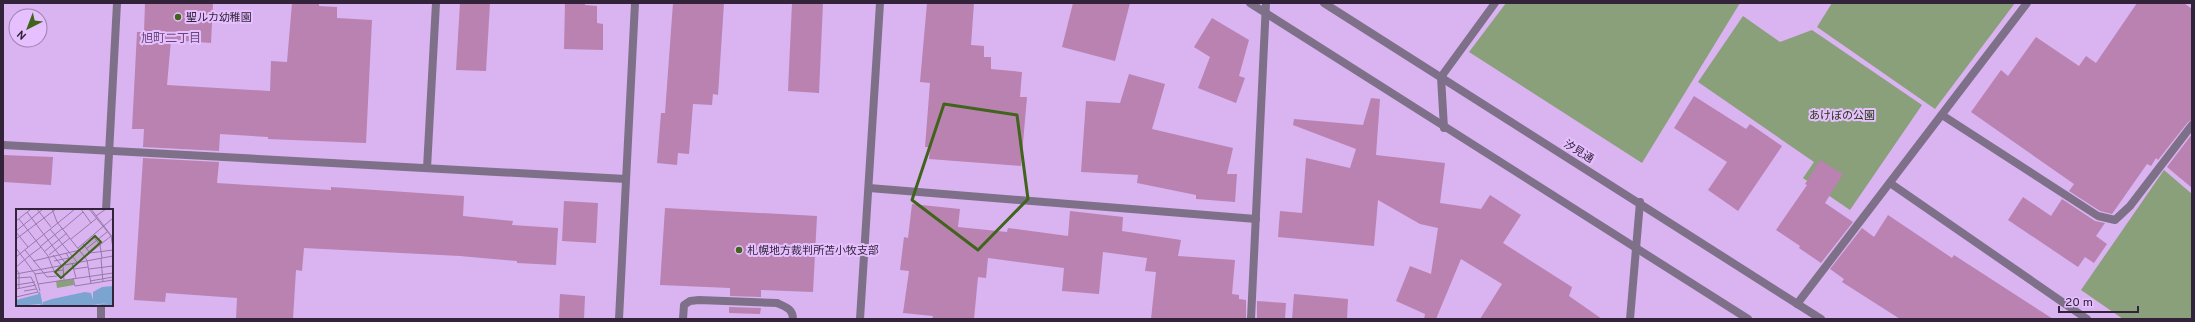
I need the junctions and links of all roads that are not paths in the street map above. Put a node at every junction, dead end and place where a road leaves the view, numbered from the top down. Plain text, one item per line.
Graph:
1 (117, 3) edge
2 (436, 3) edge
3 (635, 3) edge
4 (880, 3) edge
5 (1250, 3) edge
6 (1266, 3) edge
7 (1324, 3) edge
8 (1494, 3) edge
9 (2028, 3) edge
10 (1266, 13) junction
11 (1441, 77) junction
12 (1942, 115) junction
13 (2192, 125) edge
14 (1444, 128) junction
15 (3, 145) edge
16 (109, 150) junction
17 (427, 168) junction
18 (626, 179) junction
19 (1890, 183) junction
20 (869, 188) junction
21 (1640, 202) junction
22 (106, 209) edge
23 (1256, 220) junction
24 (1636, 248) junction
25 (1797, 304) junction
26 (101, 306) edge
27 (101, 319) edge
28 (619, 319) edge
29 (683, 319) edge
30 (793, 319) edge
31 (860, 319) edge
32 (1251, 319) edge
33 (1630, 319) edge
34 (1748, 319) edge
35 (1821, 319) edge
36 (2086, 319) edge

1 - 16 street
2 - 17 street
3 - 18 street
4 - 20 street
5 - 10 street
6 - 10 street
7 - 11 street, 汐見通
8 - 11 street
9 - 12 street
10 - 14 street
10 - 23 street
11 - 14 street
11 - 21 street, 汐見通
12 - 13 street
12 - 19 street
14 - 24 street
15 - 16 street
16 - 17 street
16 - 22 street
17 - 18 street
18 - 28 street
19 - 25 street
19 - 36 street
20 - 23 street
20 - 31 street
21 - 24 street
21 - 25 street, 汐見通
23 - 32 street
24 - 33 street
24 - 34 street
25 - 35 street, 汐見通
26 - 27 street
29 - 30 street

